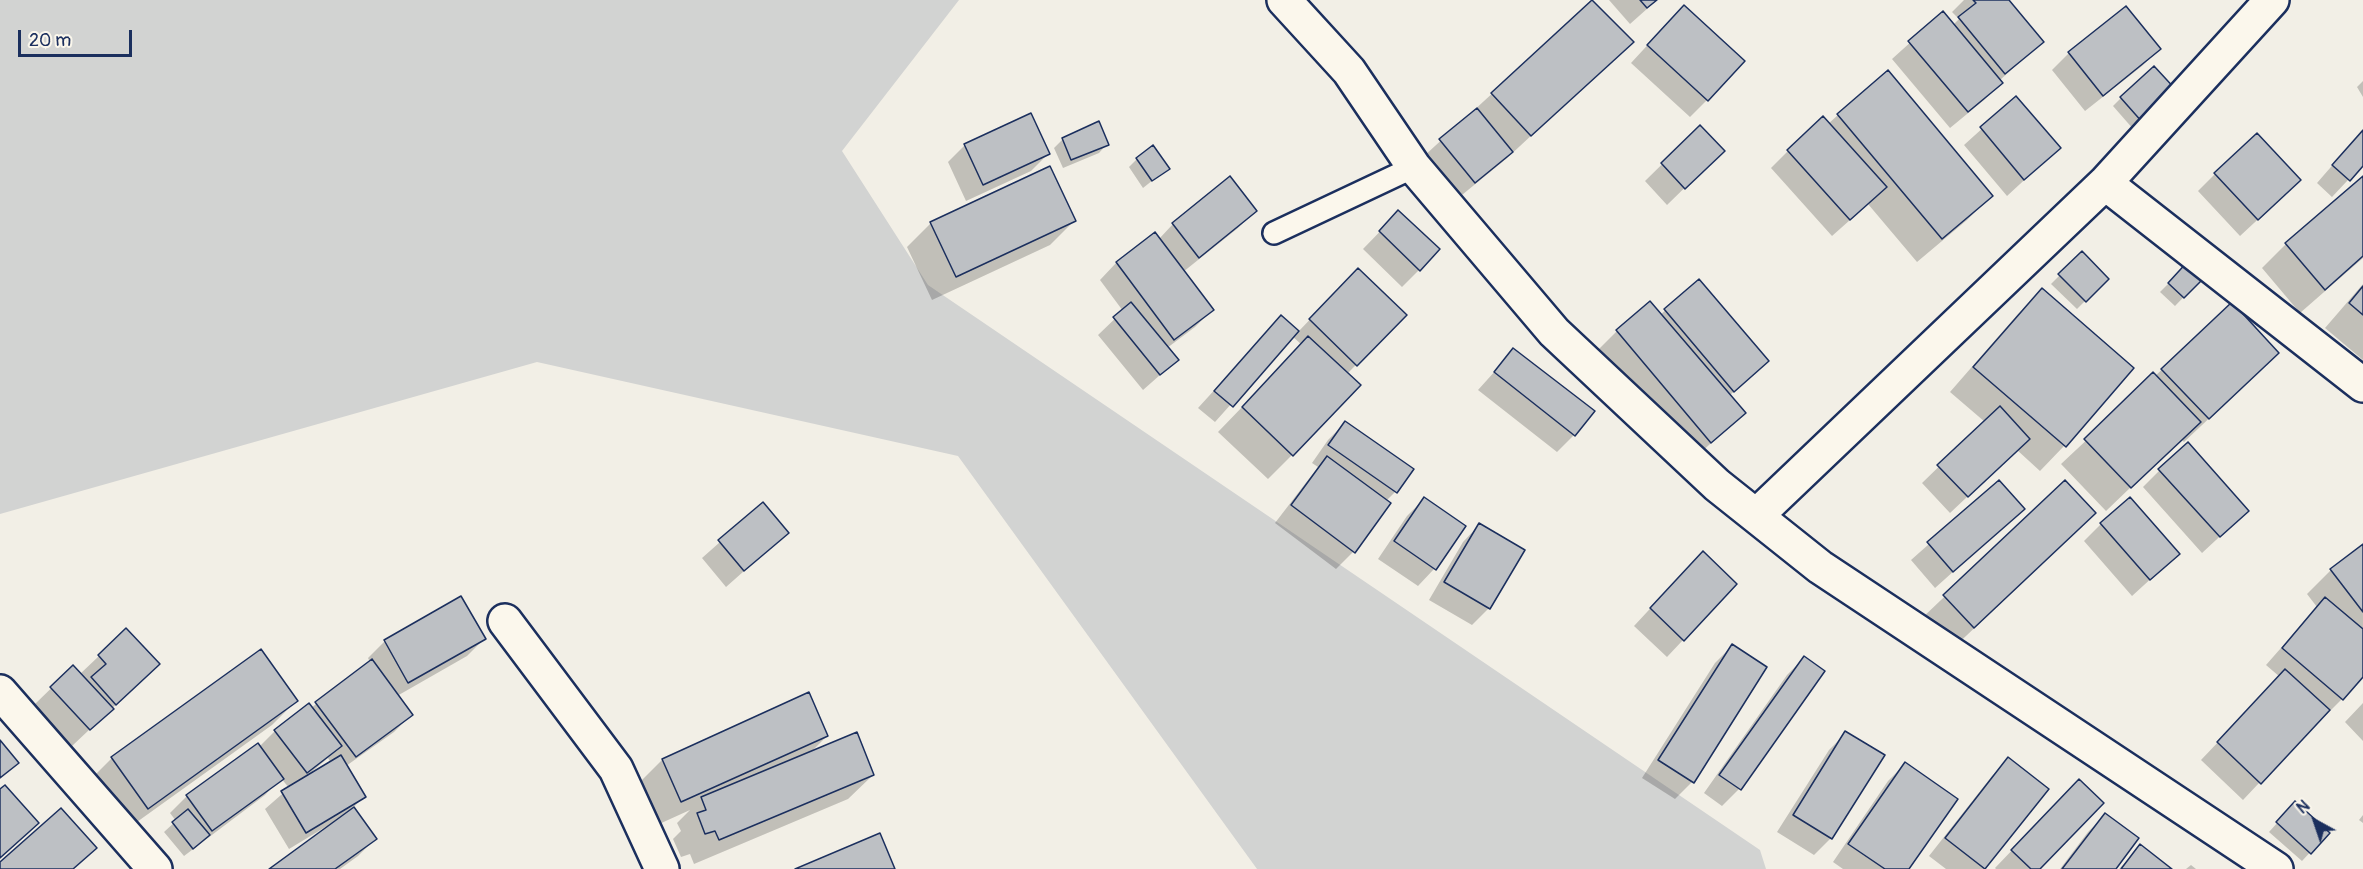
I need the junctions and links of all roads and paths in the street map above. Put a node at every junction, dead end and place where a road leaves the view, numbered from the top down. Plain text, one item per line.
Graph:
1 (1284, 0) edge
2 (2272, 0) edge
3 (1414, 167) junction
4 (2105, 183) junction
5 (1274, 233) dead end
6 (2363, 385) edge
7 (1756, 516) junction
8 (505, 621) dead end
9 (0, 692) edge
10 (155, 869) edge
11 (662, 869) edge
12 (2276, 869) edge

1 - 3 street
2 - 4 street
3 - 5 lane
3 - 7 street
4 - 6 street
4 - 7 street
7 - 12 street
8 - 11 street
9 - 10 street

